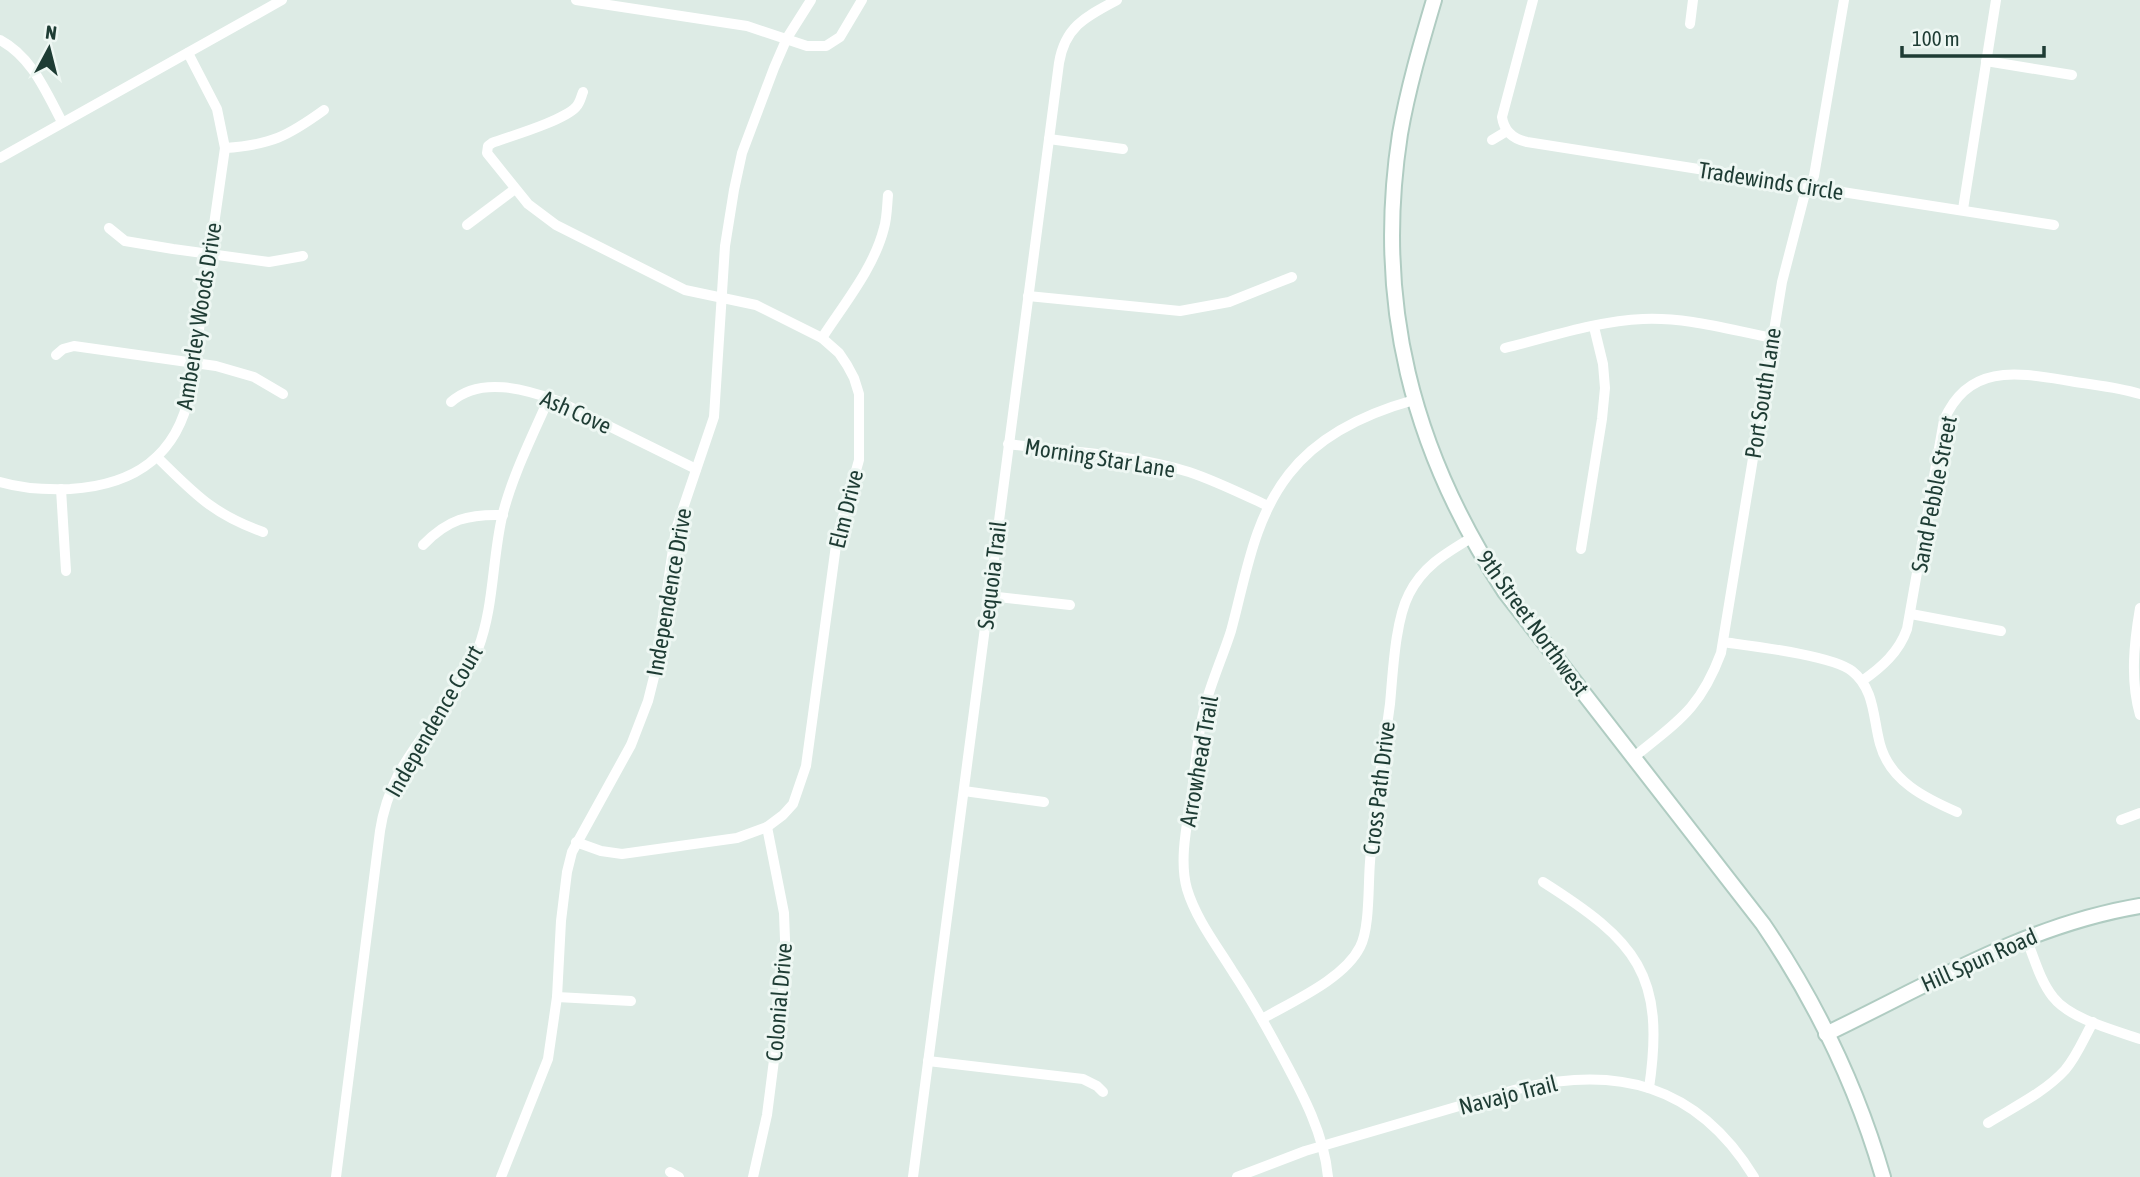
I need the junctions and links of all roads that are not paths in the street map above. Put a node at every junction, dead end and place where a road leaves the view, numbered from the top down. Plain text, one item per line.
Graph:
1 (282, 0) edge
2 (576, 0) edge
3 (811, 0) edge
4 (862, 0) edge
5 (1117, 0) edge
6 (1432, 0) edge
7 (1533, 0) edge
8 (1693, 0) edge
9 (1844, 0) edge
10 (1996, 0) edge
11 (1690, 24) dead end
12 (788, 38) junction
13 (0, 40) edge
14 (188, 53) junction
15 (1986, 61) junction
16 (2072, 75) dead end
17 (583, 92) dead end
18 (324, 110) dead end
19 (62, 122) junction
20 (1507, 131) junction
21 (1049, 139) junction
22 (1492, 139) dead end
23 (225, 148) junction
24 (1123, 149) dead end
25 (0, 158) edge
26 (1809, 188) junction
27 (515, 189) junction
28 (888, 195) dead end
29 (1963, 209) junction
30 (467, 225) dead end
31 (2054, 225) dead end
32 (109, 228) dead end
33 (210, 254) junction
34 (303, 256) dead end
35 (1292, 277) dead end
36 (721, 296) junction
37 (1028, 296) junction
38 (1594, 327) junction
39 (822, 338) junction
40 (1773, 338) junction
41 (1505, 348) dead end
42 (56, 355) dead end
43 (194, 363) junction
44 (283, 394) dead end
45 (2140, 394) edge
46 (549, 398) junction
47 (1414, 400) junction
48 (451, 402) dead end
49 (1008, 444) junction
50 (157, 457) junction
51 (696, 469) junction
52 (0, 482) edge
53 (61, 489) junction
54 (1268, 506) junction
55 (503, 515) junction
56 (263, 532) dead end
57 (1471, 538) junction
58 (423, 545) dead end
59 (1581, 549) dead end
60 (66, 571) dead end
61 (989, 596) junction
62 (1070, 605) dead end
63 (2140, 608) edge
64 (1911, 614) junction
65 (2001, 631) dead end
66 (1723, 642) junction
67 (1862, 681) junction
68 (2140, 715) edge
69 (1634, 757) junction
70 (964, 791) junction
71 (1044, 802) dead end
72 (1957, 811) dead end
73 (2140, 813) edge
74 (2121, 820) dead end
75 (767, 827) junction
76 (576, 842) junction
77 (1543, 883) dead end
78 (2140, 906) edge
79 (2026, 938) junction
80 (557, 997) junction
81 (631, 1000) dead end
82 (1262, 1019) junction
83 (2093, 1022) junction
84 (1826, 1034) junction
85 (2140, 1039) edge
86 (928, 1061) junction
87 (1649, 1088) junction
88 (1103, 1092) dead end
89 (1988, 1123) dead end
90 (1322, 1147) junction
91 (336, 1177) edge
92 (501, 1177) edge
93 (753, 1177) edge
94 (913, 1177) edge
95 (1237, 1177) edge
96 (1328, 1177) edge
97 (1754, 1177) edge
98 (1883, 1177) edge

1 - 14 street
2 - 12 street
3 - 12 street, Independence Drive
4 - 12 street
5 - 21 street, Sequoia Trail
6 - 47 street, 9th Street Northwest
7 - 20 street
8 - 11 street
9 - 26 street, Port South Lane
10 - 15 street
12 - 36 street, Independence Drive
13 - 19 street
14 - 19 street
14 - 23 street, Amberley Woods Drive
15 - 16 street
15 - 29 street
17 - 27 street, Elm Drive
18 - 23 street
19 - 25 street
20 - 22 street
20 - 26 street, Tradewinds Circle
21 - 24 street
21 - 37 street, Sequoia Trail
23 - 33 street, Amberley Woods Drive
26 - 29 street, Tradewinds Circle
26 - 40 street, Port South Lane
27 - 30 street
27 - 36 street, Elm Drive
28 - 39 street
29 - 31 street, Tradewinds Circle
32 - 33 street
33 - 34 street
33 - 43 street, Amberley Woods Drive
35 - 37 street
36 - 39 street, Elm Drive
36 - 51 street, Independence Drive
37 - 49 street, Sequoia Trail
38 - 40 street
38 - 41 street
38 - 59 street
39 - 75 street, Elm Drive
40 - 66 street, Port South Lane
42 - 43 street
43 - 44 street
43 - 50 street, Amberley Woods Drive
45 - 64 street, Sand Pebble Street
46 - 48 street, Ash Cove
46 - 51 street, Ash Cove
46 - 55 street, Independence Court
47 - 54 street, Arrowhead Trail
47 - 57 street, 9th Street Northwest
49 - 54 street, Morning Star Lane
49 - 61 street, Sequoia Trail
50 - 53 street, Amberley Woods Drive
50 - 56 street
51 - 76 street, Independence Drive
52 - 53 street, Amberley Woods Drive
53 - 60 street
54 - 82 street, Arrowhead Trail
55 - 58 street
55 - 91 street, Independence Court
57 - 69 street, 9th Street Northwest
57 - 82 street, Cross Path Drive
61 - 62 street
61 - 70 street, Sequoia Trail
63 - 68 street
64 - 65 street
64 - 67 street, Sand Pebble Street
66 - 67 street
66 - 69 street, Port South Lane
67 - 72 street
69 - 84 street, 9th Street Northwest
70 - 71 street
70 - 86 street, Sequoia Trail
73 - 74 street
75 - 76 street, Elm Drive
75 - 93 street, Colonial Drive
76 - 80 street, Independence Drive
77 - 87 street
78 - 79 street, Hill Spun Road
79 - 83 street
79 - 84 street, Hill Spun Road
80 - 81 street
80 - 92 street, Independence Drive
82 - 90 street, Arrowhead Trail
83 - 85 street
83 - 89 street
84 - 98 street, 9th Street Northwest
86 - 88 street
86 - 94 street, Sequoia Trail
87 - 90 street, Navajo Trail
87 - 97 street, Navajo Trail
90 - 95 street, Navajo Trail
90 - 96 street, Arrowhead Trail

